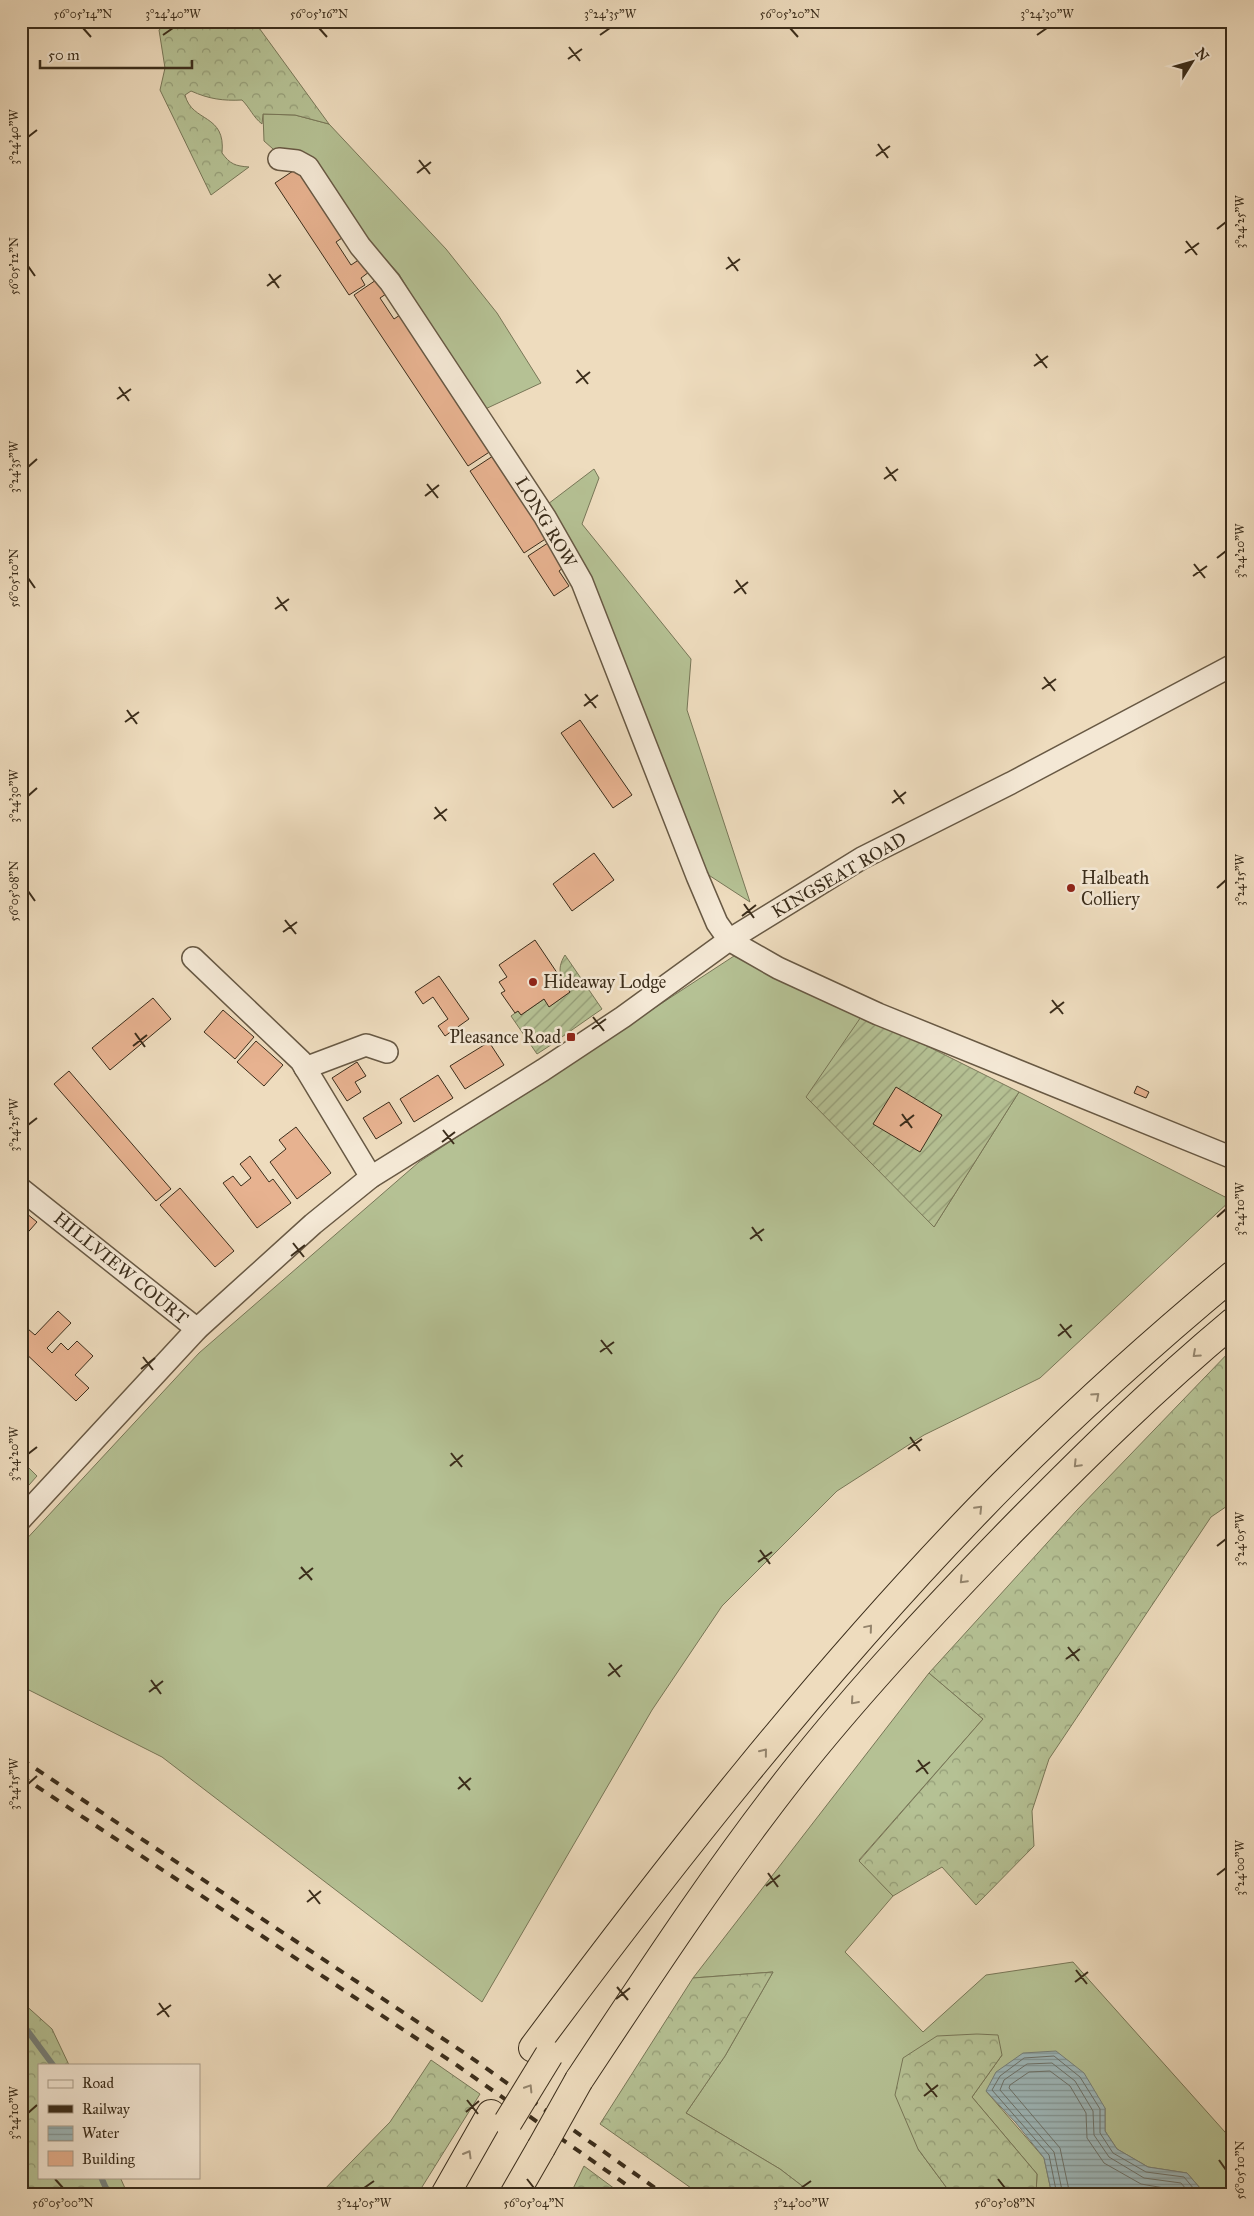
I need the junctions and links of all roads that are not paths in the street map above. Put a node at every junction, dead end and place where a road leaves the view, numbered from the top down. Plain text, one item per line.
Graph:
1 (279, 159) dead end
2 (1233, 665) edge
3 (729, 940) junction
4 (193, 958) dead end
5 (386, 1052) dead end
6 (305, 1068) junction
7 (1233, 1158) edge
8 (371, 1177) junction
9 (21, 1189) edge
10 (1233, 1275) edge
11 (1233, 1322) edge
12 (197, 1329) junction
13 (21, 1519) edge
14 (500, 2118) junction
15 (545, 2149) junction
16 (445, 2195) edge
17 (467, 2195) edge
18 (514, 2195) edge
19 (528, 2195) edge

1 - 3 street, LONG ROW
2 - 3 street, KINGSEAT ROAD
3 - 7 street
3 - 8 street, KINGSEAT ROAD
4 - 6 street
5 - 6 street
6 - 8 street
8 - 12 street, KINGSEAT ROAD
9 - 12 street, HILLVIEW COURT
14 -> 10 highway, bridge
11 -> 15 highway, bridge
12 - 13 street, KINGSEAT ROAD
16 -> 14 highway
14 - 17 highway
15 - 18 highway
15 - 19 highway

